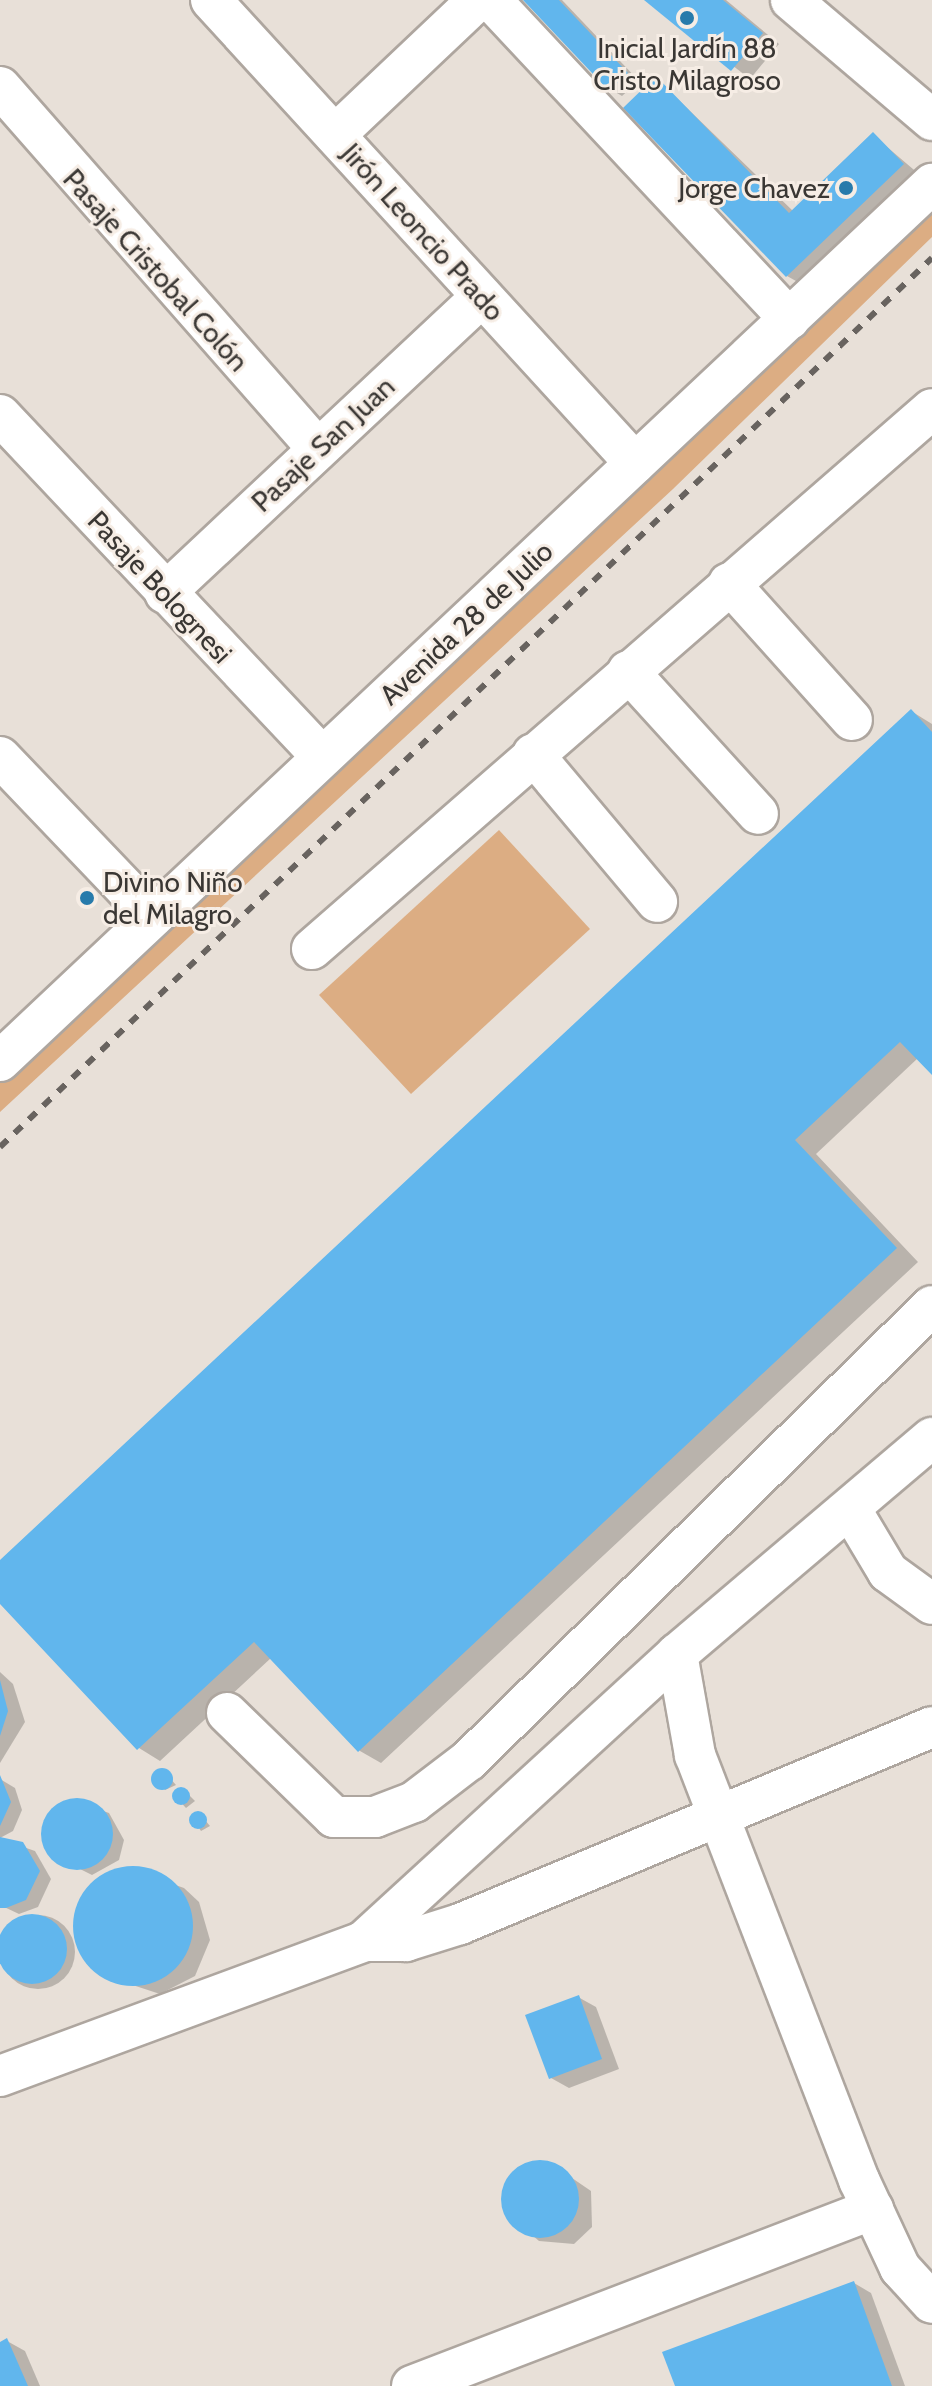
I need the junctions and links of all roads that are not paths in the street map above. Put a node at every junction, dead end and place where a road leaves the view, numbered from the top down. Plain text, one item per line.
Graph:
1 (211, 0) edge
2 (478, 0) edge
3 (491, 0) edge
4 (791, 0) edge
5 (0, 87) edge
6 (932, 120) edge
7 (335, 135) junction
8 (932, 184) edge
9 (482, 296) junction
10 (789, 319) junction
11 (932, 409) edge
12 (0, 415) edge
13 (317, 448) junction
14 (635, 463) junction
15 (729, 583) junction
16 (165, 593) junction
17 (628, 671) junction
18 (852, 720) dead end
19 (533, 754) junction
20 (0, 757) edge
21 (322, 757) junction
22 (758, 814) dead end
23 (657, 902) dead end
24 (153, 917) junction
25 (312, 949) dead end
26 (0, 1061) edge
27 (932, 1306) edge
28 (932, 1438) edge
29 (851, 1510) junction
30 (932, 1604) edge
31 (677, 1654) junction
32 (227, 1713) dead end
33 (932, 1727) edge
34 (724, 1815) junction
35 (364, 1941) junction
36 (0, 2076) edge
37 (873, 2209) junction
38 (932, 2303) edge
39 (412, 2386) edge

1 - 7 street, Jirón Leoncio Prado
2 - 7 street
3 - 10 street
4 - 6 street
5 - 13 street, Pasaje Cristobal Colón
7 - 9 street, Jirón Leoncio Prado
8 - 10 street, Avenida 28 de Julio
9 - 13 street, Pasaje San Juan
9 - 14 street, Jirón Leoncio Prado
10 - 14 street, Avenida 28 de Julio
11 - 15 street
12 - 16 street, Pasaje Bolognesi
13 - 16 street, Pasaje San Juan
14 - 21 street, Avenida 28 de Julio
15 - 17 street
15 - 18 street
16 - 21 street, Pasaje Bolognesi
17 - 19 street
17 - 22 street
19 - 23 street
19 - 25 street
20 - 24 street
21 - 24 street, Avenida 28 de Julio
24 - 26 street, Avenida 28 de Julio
27 - 32 street
28 - 29 street
29 - 30 street
29 - 31 street
31 - 34 street
31 - 35 street
33 - 34 street
34 - 35 street
34 - 37 street
35 - 36 street
37 - 38 street
37 - 39 street

